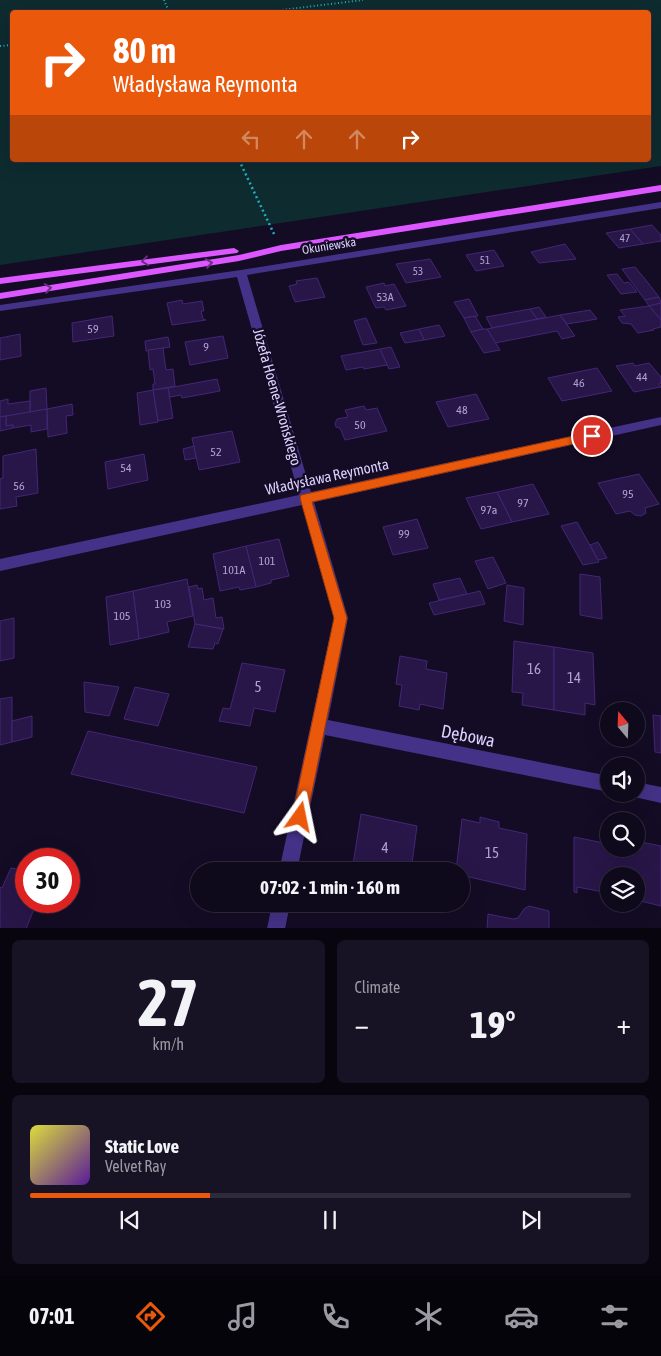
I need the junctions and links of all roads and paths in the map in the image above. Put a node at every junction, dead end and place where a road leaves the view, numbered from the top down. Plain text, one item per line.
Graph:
1 (363, 0) edge
2 (281, 10) edge
3 (240, 162) edge
4 (661, 188) edge
5 (661, 204) edge
6 (281, 248) junction
7 (241, 273) junction
8 (0, 281) edge
9 (0, 296) edge
10 (0, 308) edge
11 (661, 421) edge
12 (306, 498) junction
13 (0, 565) edge
14 (319, 726) junction
15 (600, 782) edge
16 (645, 792) edge
17 (661, 795) edge
18 (290, 862) edge
19 (279, 912) edge
20 (276, 928) edge

1 - 2 path
3 - 6 path
4 - 6 main road, Okuniewska
5 - 7 street, Okuniewska
6 -> 8 main road, Okuniewska
9 -> 6 main road, Okuniewska
7 - 10 street, Okuniewska
7 - 12 street, Józefa Hoene-Wrońskiego
11 - 12 street, Władysława Reymonta
12 - 13 street, Władysława Reymonta
12 - 14 street, Józefa Hoene-Wrońskiego
14 - 15 street, Dębowa
14 - 18 street, Józefa Hoene-Wrońskiego
16 - 17 street
19 - 20 street

